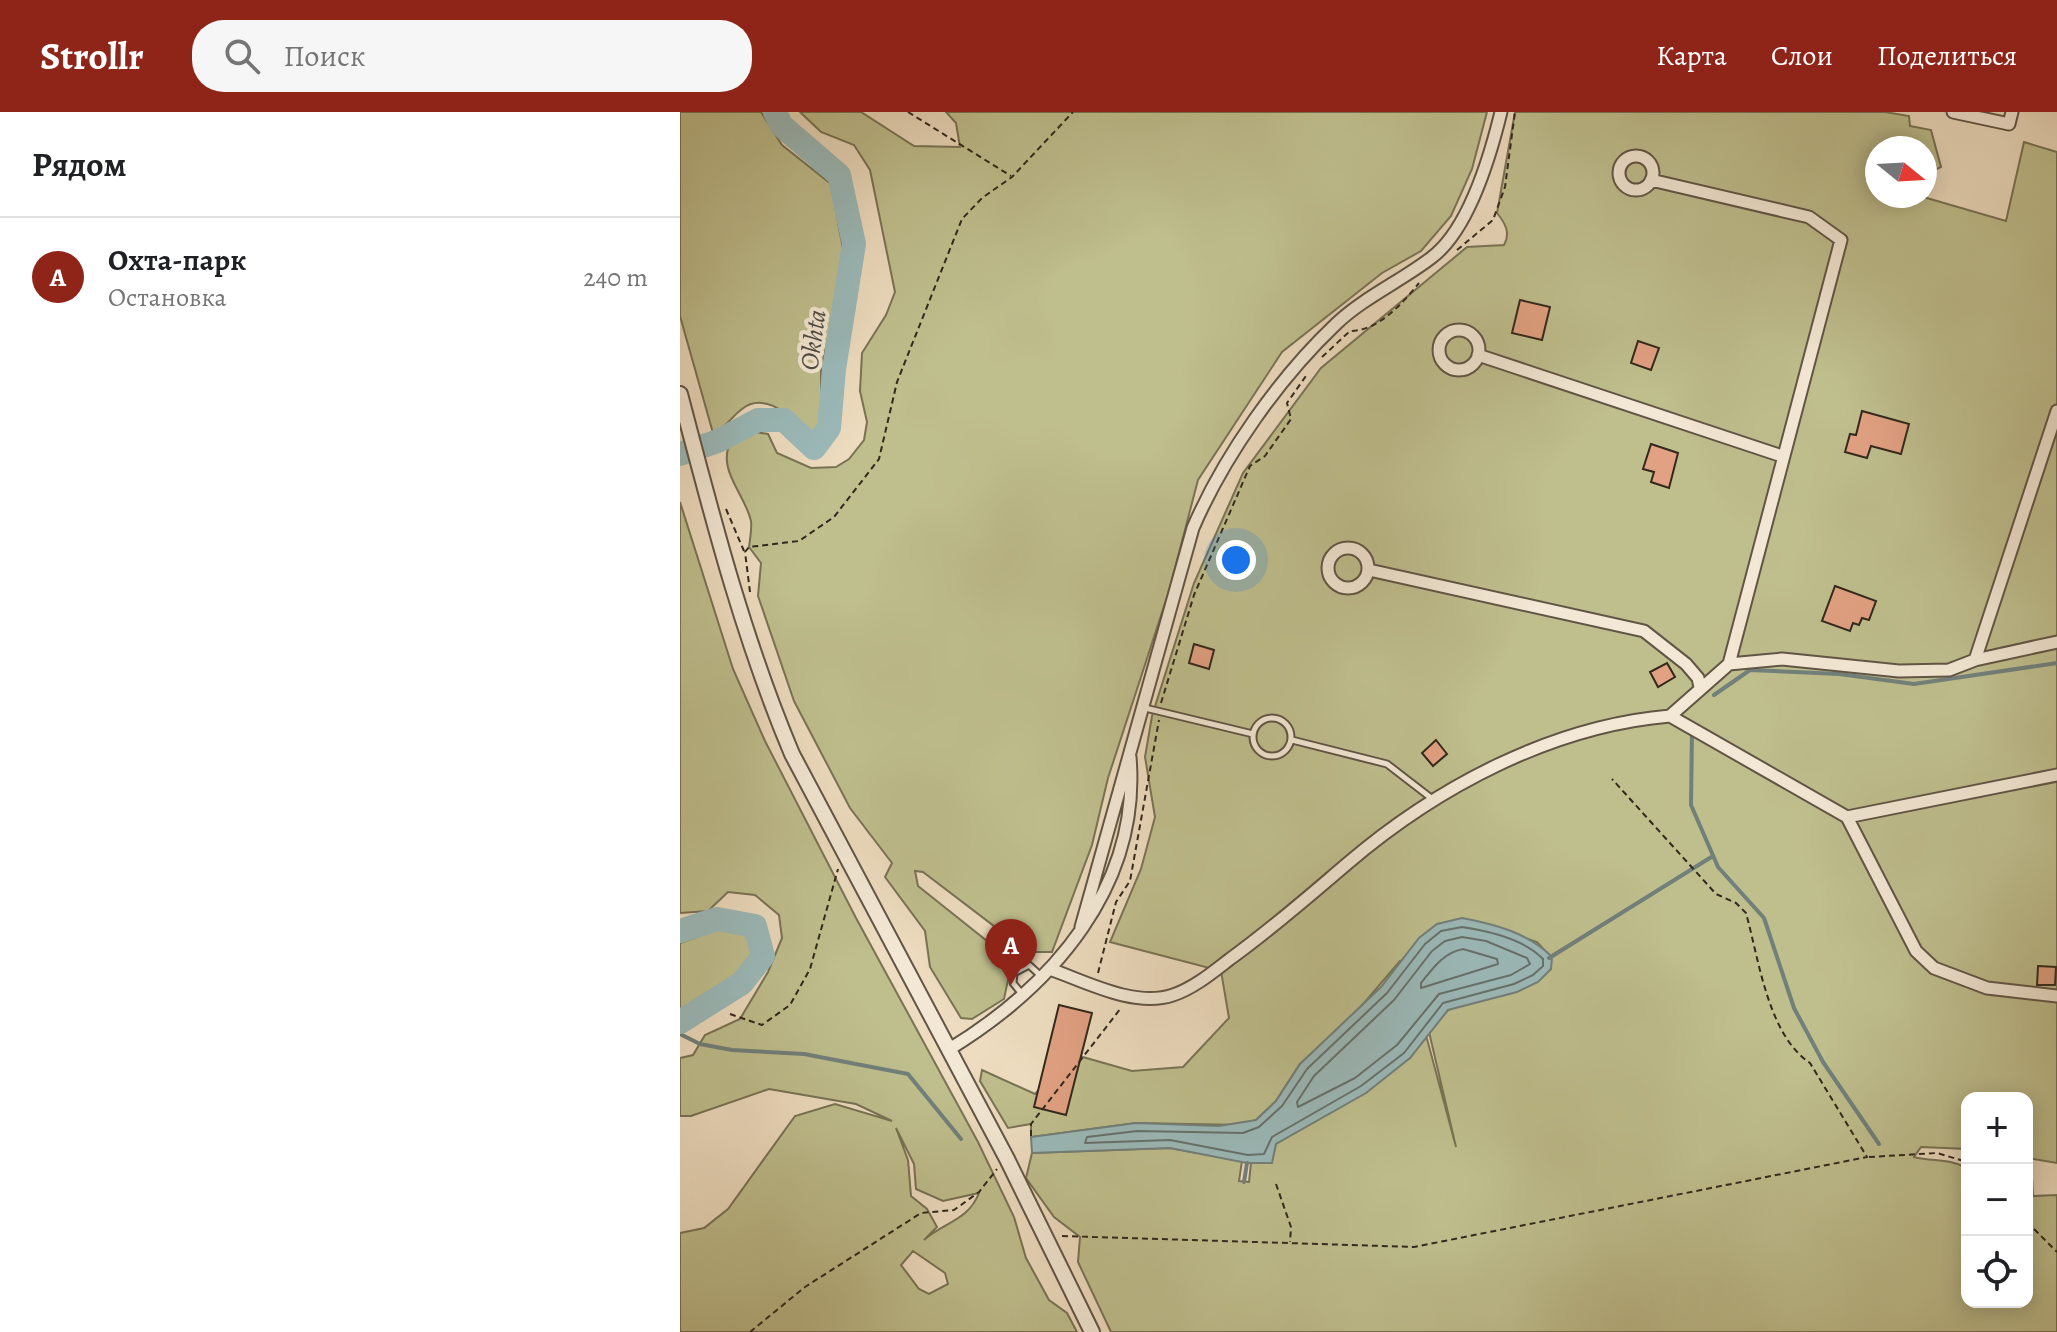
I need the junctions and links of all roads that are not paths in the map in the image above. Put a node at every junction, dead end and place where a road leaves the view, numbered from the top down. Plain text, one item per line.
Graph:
1 (1501, 112) edge
2 (1953, 112) edge
3 (2012, 112) edge
4 (1651, 180) dead end
5 (1478, 355) dead end
6 (680, 394) edge
7 (2057, 411) edge
8 (1782, 456) junction
9 (1369, 570) dead end
10 (2057, 642) edge
11 (1975, 660) junction
12 (1729, 664) junction
13 (1700, 687) junction
14 (1140, 707) junction
15 (1670, 716) junction
16 (1253, 734) junction
17 (1292, 740) junction
18 (1129, 744) junction
19 (2057, 775) edge
20 (1435, 801) junction
21 (1847, 817) junction
22 (1081, 927) junction
23 (1046, 973) junction
24 (1023, 995) junction
25 (2057, 996) edge
26 (948, 1050) junction
27 (1092, 1332) edge

1 - 14 street
2 - 3 street
4 - 8 street
5 - 8 street
6 - 26 street
7 - 11 street
8 - 12 street
9 - 13 street
10 - 11 street
11 - 12 street
12 - 13 street
13 - 15 street
14 - 16 lane
14 - 18 street
15 - 20 street
15 - 21 street
16 - 17 lane
16 - 17 lane
17 - 20 lane
18 - 22 street
18 - 22 street
19 - 21 street
20 - 23 street
21 - 25 street
22 - 23 street
23 - 24 street
23 - 24 lane
24 - 26 street
26 - 27 street

